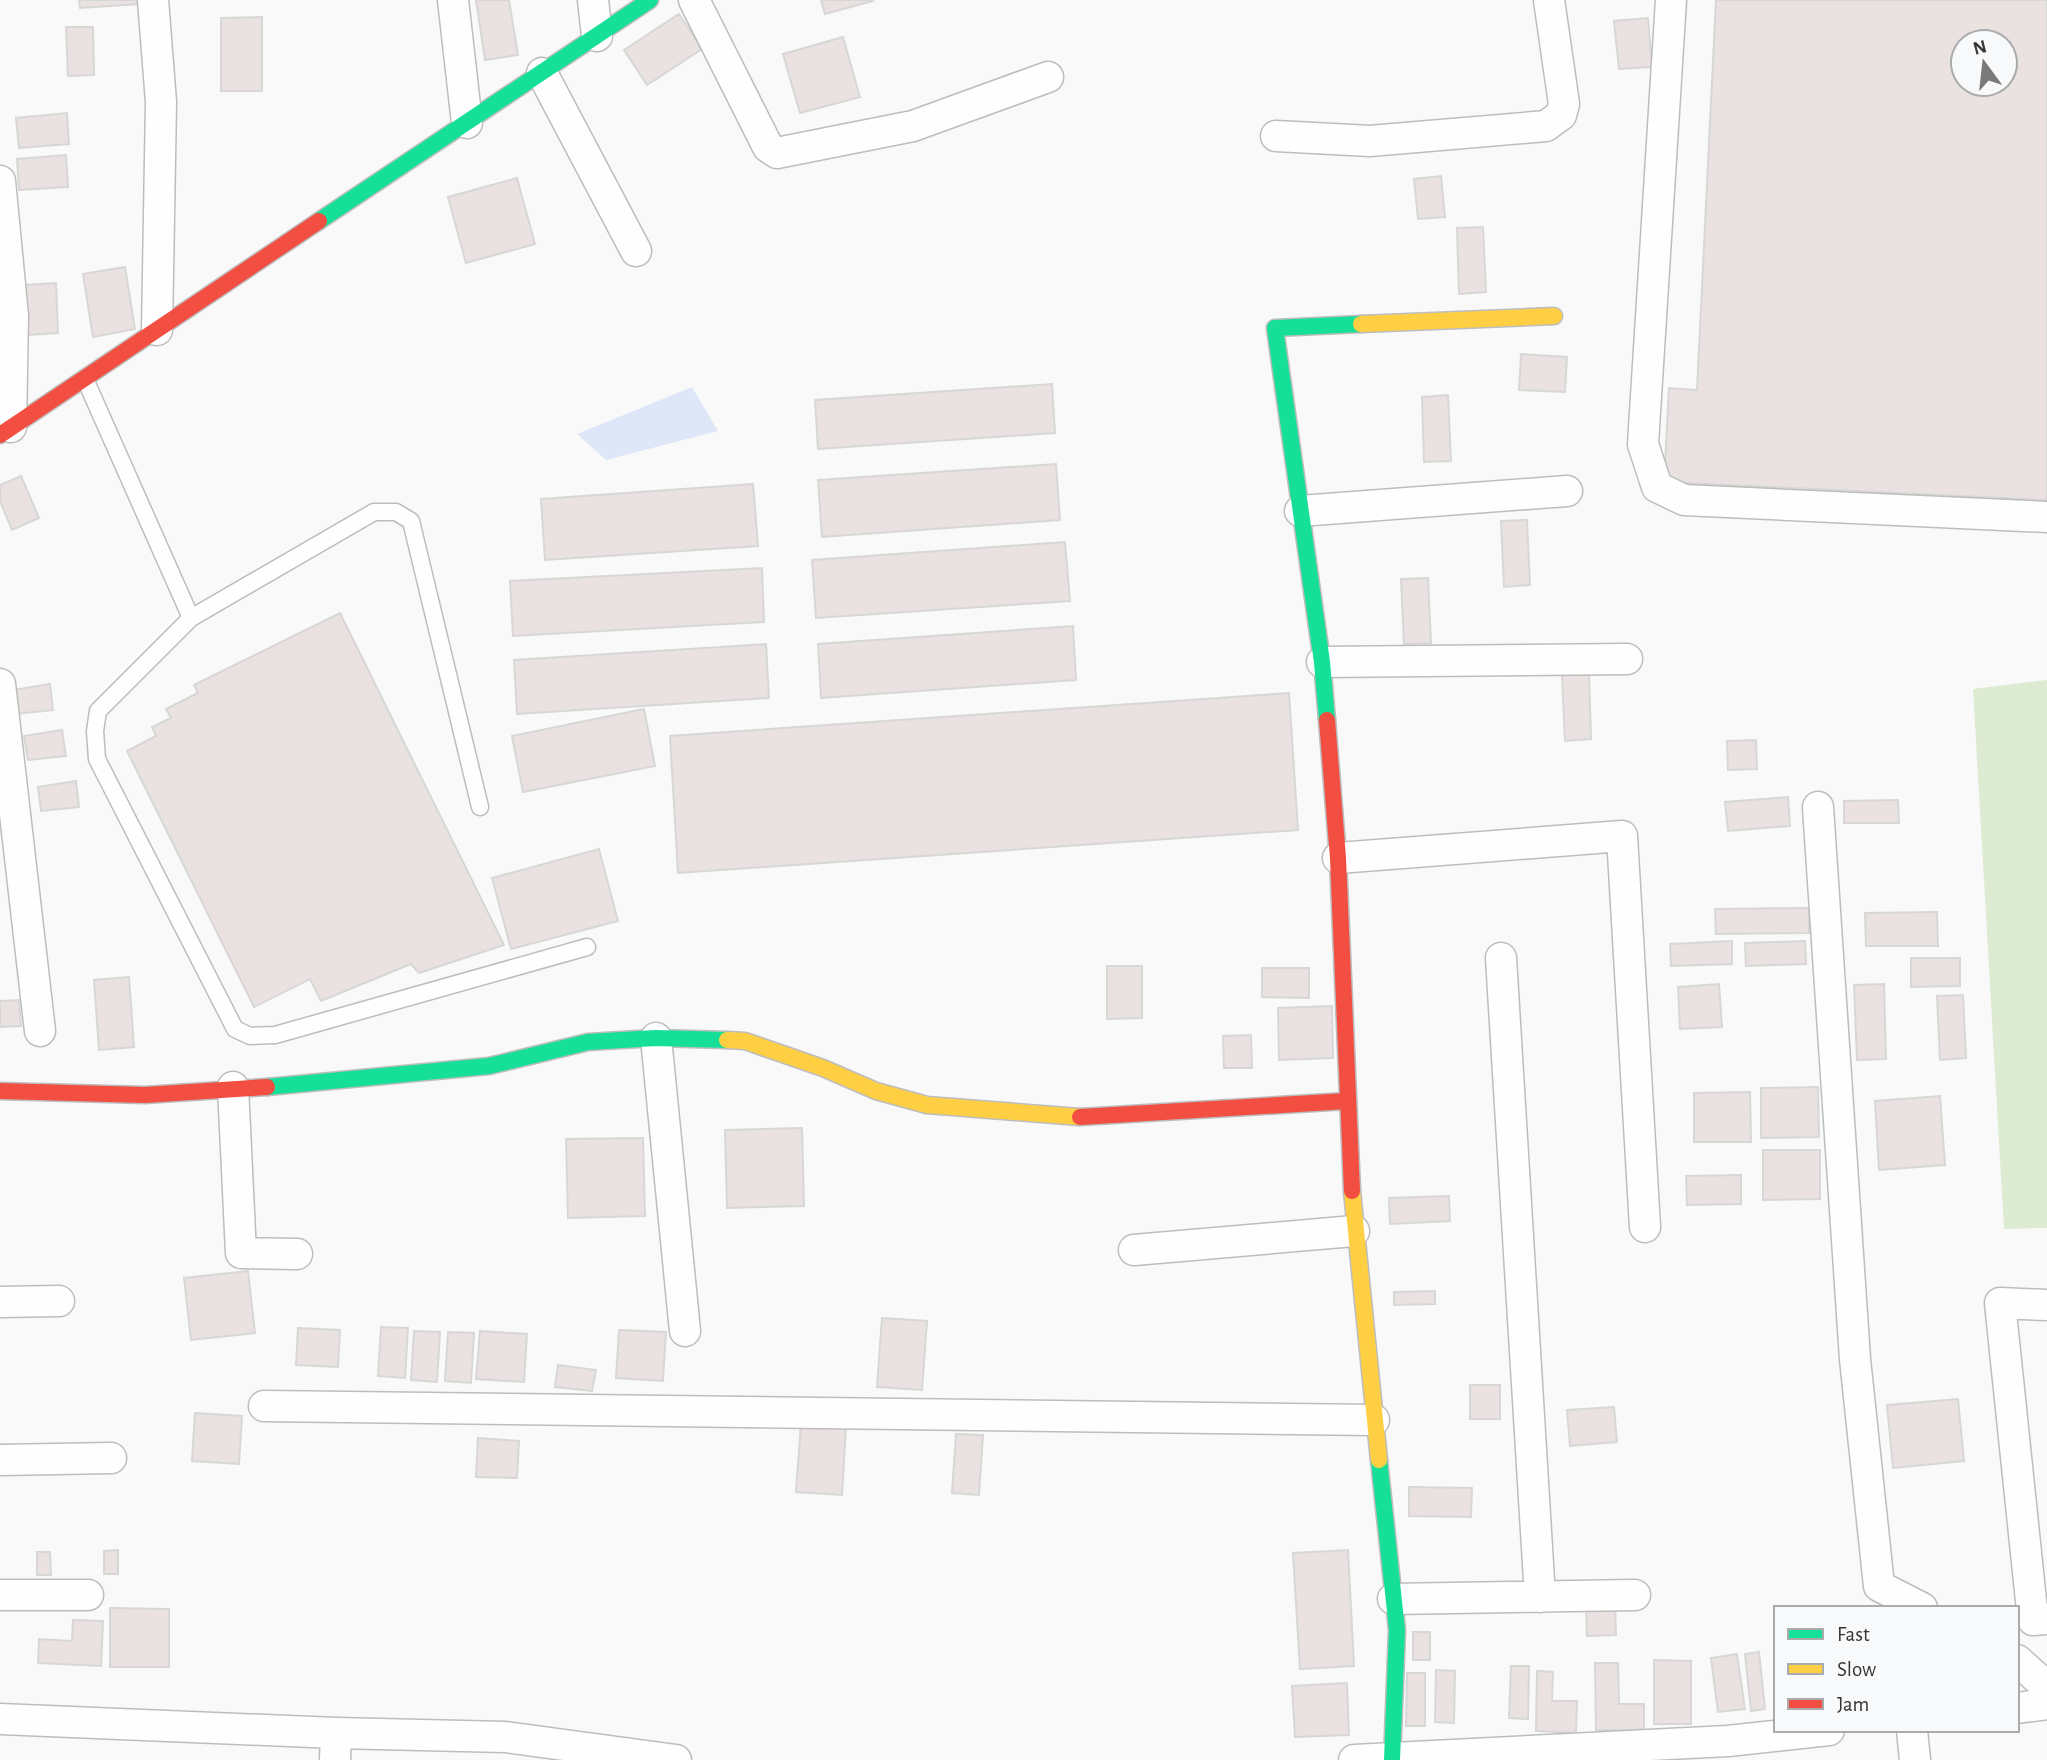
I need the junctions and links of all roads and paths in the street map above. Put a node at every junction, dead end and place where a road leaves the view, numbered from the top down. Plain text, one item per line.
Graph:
1 (153, 0) edge
2 (453, 0) edge
3 (593, 0) edge
4 (650, 0) edge
5 (694, 0) edge
6 (1549, 0) edge
7 (1671, 0) edge
8 (597, 36) junction
9 (542, 72) junction
10 (1048, 77) dead end
11 (467, 123) junction
12 (1276, 136) dead end
13 (0, 181) edge
14 (636, 251) dead end
15 (1554, 316) dead end
16 (158, 330) junction
17 (85, 379) junction
18 (5, 431) edge
19 (1567, 491) dead end
20 (1300, 510) junction
21 (2047, 517) edge
22 (191, 618) junction
23 (1627, 659) dead end
24 (1322, 662) junction
25 (0, 684) edge
26 (480, 807) dead end
27 (1818, 807) dead end
28 (1338, 858) junction
29 (587, 947) dead end
30 (1501, 958) dead end
31 (40, 1031) dead end
32 (656, 1038) junction
33 (233, 1087) junction
34 (0, 1091) edge
35 (1347, 1101) junction
36 (1645, 1227) dead end
37 (1354, 1231) junction
38 (1134, 1250) dead end
39 (297, 1254) dead end
40 (0, 1301) edge
41 (59, 1301) dead end
42 (2047, 1305) edge
43 (685, 1331) dead end
44 (264, 1406) dead end
45 (1374, 1420) junction
46 (111, 1458) dead end
47 (0, 1460) edge
48 (0, 1595) edge
49 (88, 1595) dead end
50 (1636, 1595) dead end
51 (1540, 1597) junction
52 (1393, 1599) junction
53 (1918, 1606) edge
54 (2047, 1619) edge
55 (2019, 1662) edge
56 (2047, 1687) edge
57 (2047, 1704) edge
58 (2019, 1708) edge
59 (0, 1718) edge
60 (1819, 1732) edge
61 (1912, 1732) edge
62 (336, 1747) edge
63 (520, 1750) edge
64 (1729, 1750) edge
65 (1576, 1754) edge
66 (616, 1756) edge
67 (1392, 1759) edge
68 (676, 1760) edge
69 (1354, 1760) edge
70 (1914, 1760) edge

1 - 16 street
2 - 11 street
3 - 8 street
4 - 8 street
5 - 10 street
6 - 12 street
7 - 21 street
8 - 9 street
9 - 11 street
9 - 14 street
11 - 16 street
13 - 18 street
15 - 20 street
16 - 17 street
17 - 18 street
17 - 22 lane
19 - 20 street
20 - 24 street
22 - 26 lane
22 - 29 lane
23 - 24 street
24 - 28 street
25 - 31 street
27 - 53 street
28 - 35 street
28 - 36 street
30 - 51 street
32 - 33 street
32 - 35 street
32 - 43 street
33 - 34 street
33 - 39 street
35 - 37 street
37 - 38 street
37 - 45 street
40 - 41 street
42 - 54 street
44 - 45 street
45 - 52 street
46 - 47 street
48 - 49 street
50 - 51 street
51 - 52 street
52 - 67 street
55 - 56 street
57 - 58 street
59 - 62 street
60 - 64 street
61 - 70 street
62 - 63 street
63 - 66 street
64 - 65 street
65 - 67 street
66 - 68 street
67 - 69 street

